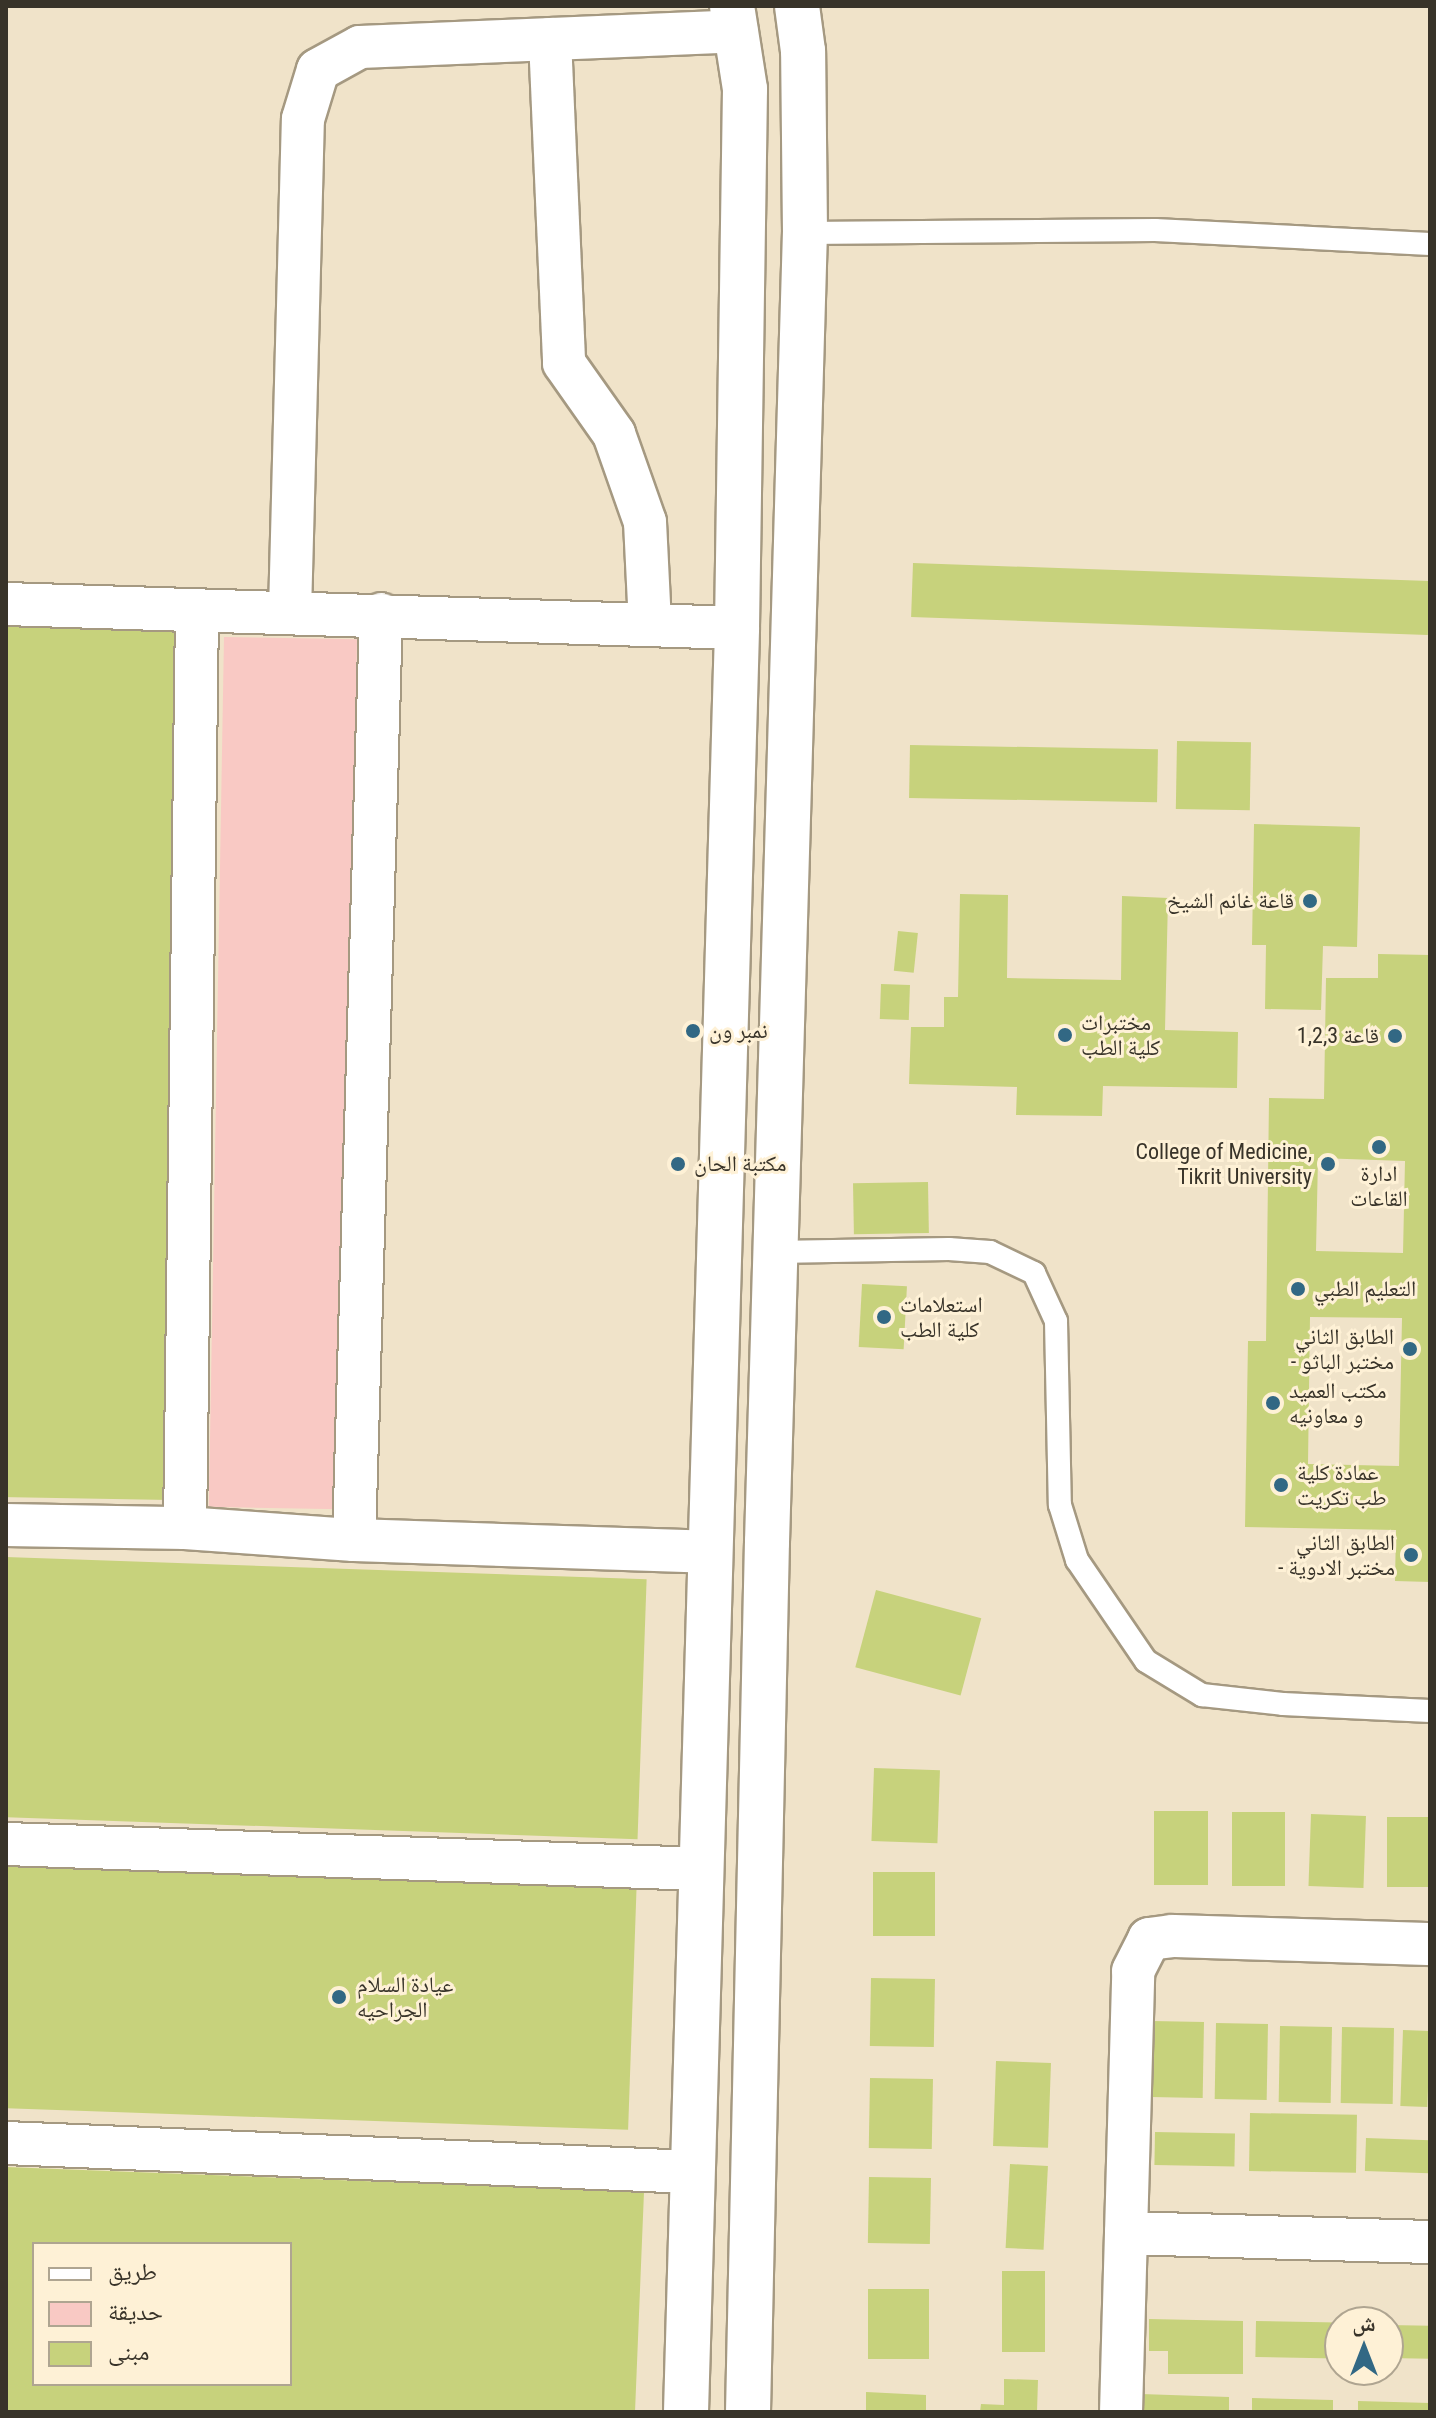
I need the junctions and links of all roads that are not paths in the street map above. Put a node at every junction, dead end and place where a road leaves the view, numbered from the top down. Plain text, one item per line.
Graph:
1 (797, 6) edge
2 (734, 18) edge
3 (550, 39) junction
4 (743, 198) junction
5 (805, 216) junction
6 (1430, 244) edge
7 (6, 604) edge
8 (197, 610) junction
9 (290, 612) junction
10 (381, 614) junction
11 (650, 624) junction
12 (737, 628) junction
13 (723, 1080) junction
14 (780, 1083) junction
15 (775, 1252) junction
16 (6, 1525) edge
17 (185, 1528) junction
18 (354, 1540) junction
19 (708, 1552) junction
20 (1430, 1711) edge
21 (6, 1844) edge
22 (702, 1869) junction
23 (1430, 1944) edge
24 (6, 2143) edge
25 (692, 2172) junction
26 (1126, 2233) junction
27 (1430, 2242) edge
28 (686, 2412) edge
29 (748, 2412) edge
30 (1121, 2412) edge

1 - 5 street
2 - 3 street
2 - 4 street
3 - 9 street
3 - 11 street
4 - 5 street
4 - 12 street
5 - 6 lane
5 - 14 street
7 - 8 street
8 - 9 street
8 - 17 street
9 - 10 street
10 - 11 street
10 - 18 street
11 - 12 street
12 - 13 street
13 - 14 street
13 - 19 street
14 - 15 street
15 - 20 lane
15 - 29 street
16 - 17 street
17 - 18 street
18 - 19 street
19 - 22 street
21 - 22 street
22 - 25 street
23 - 26 street
24 - 25 street
25 - 28 street
26 - 27 street
26 - 30 street

